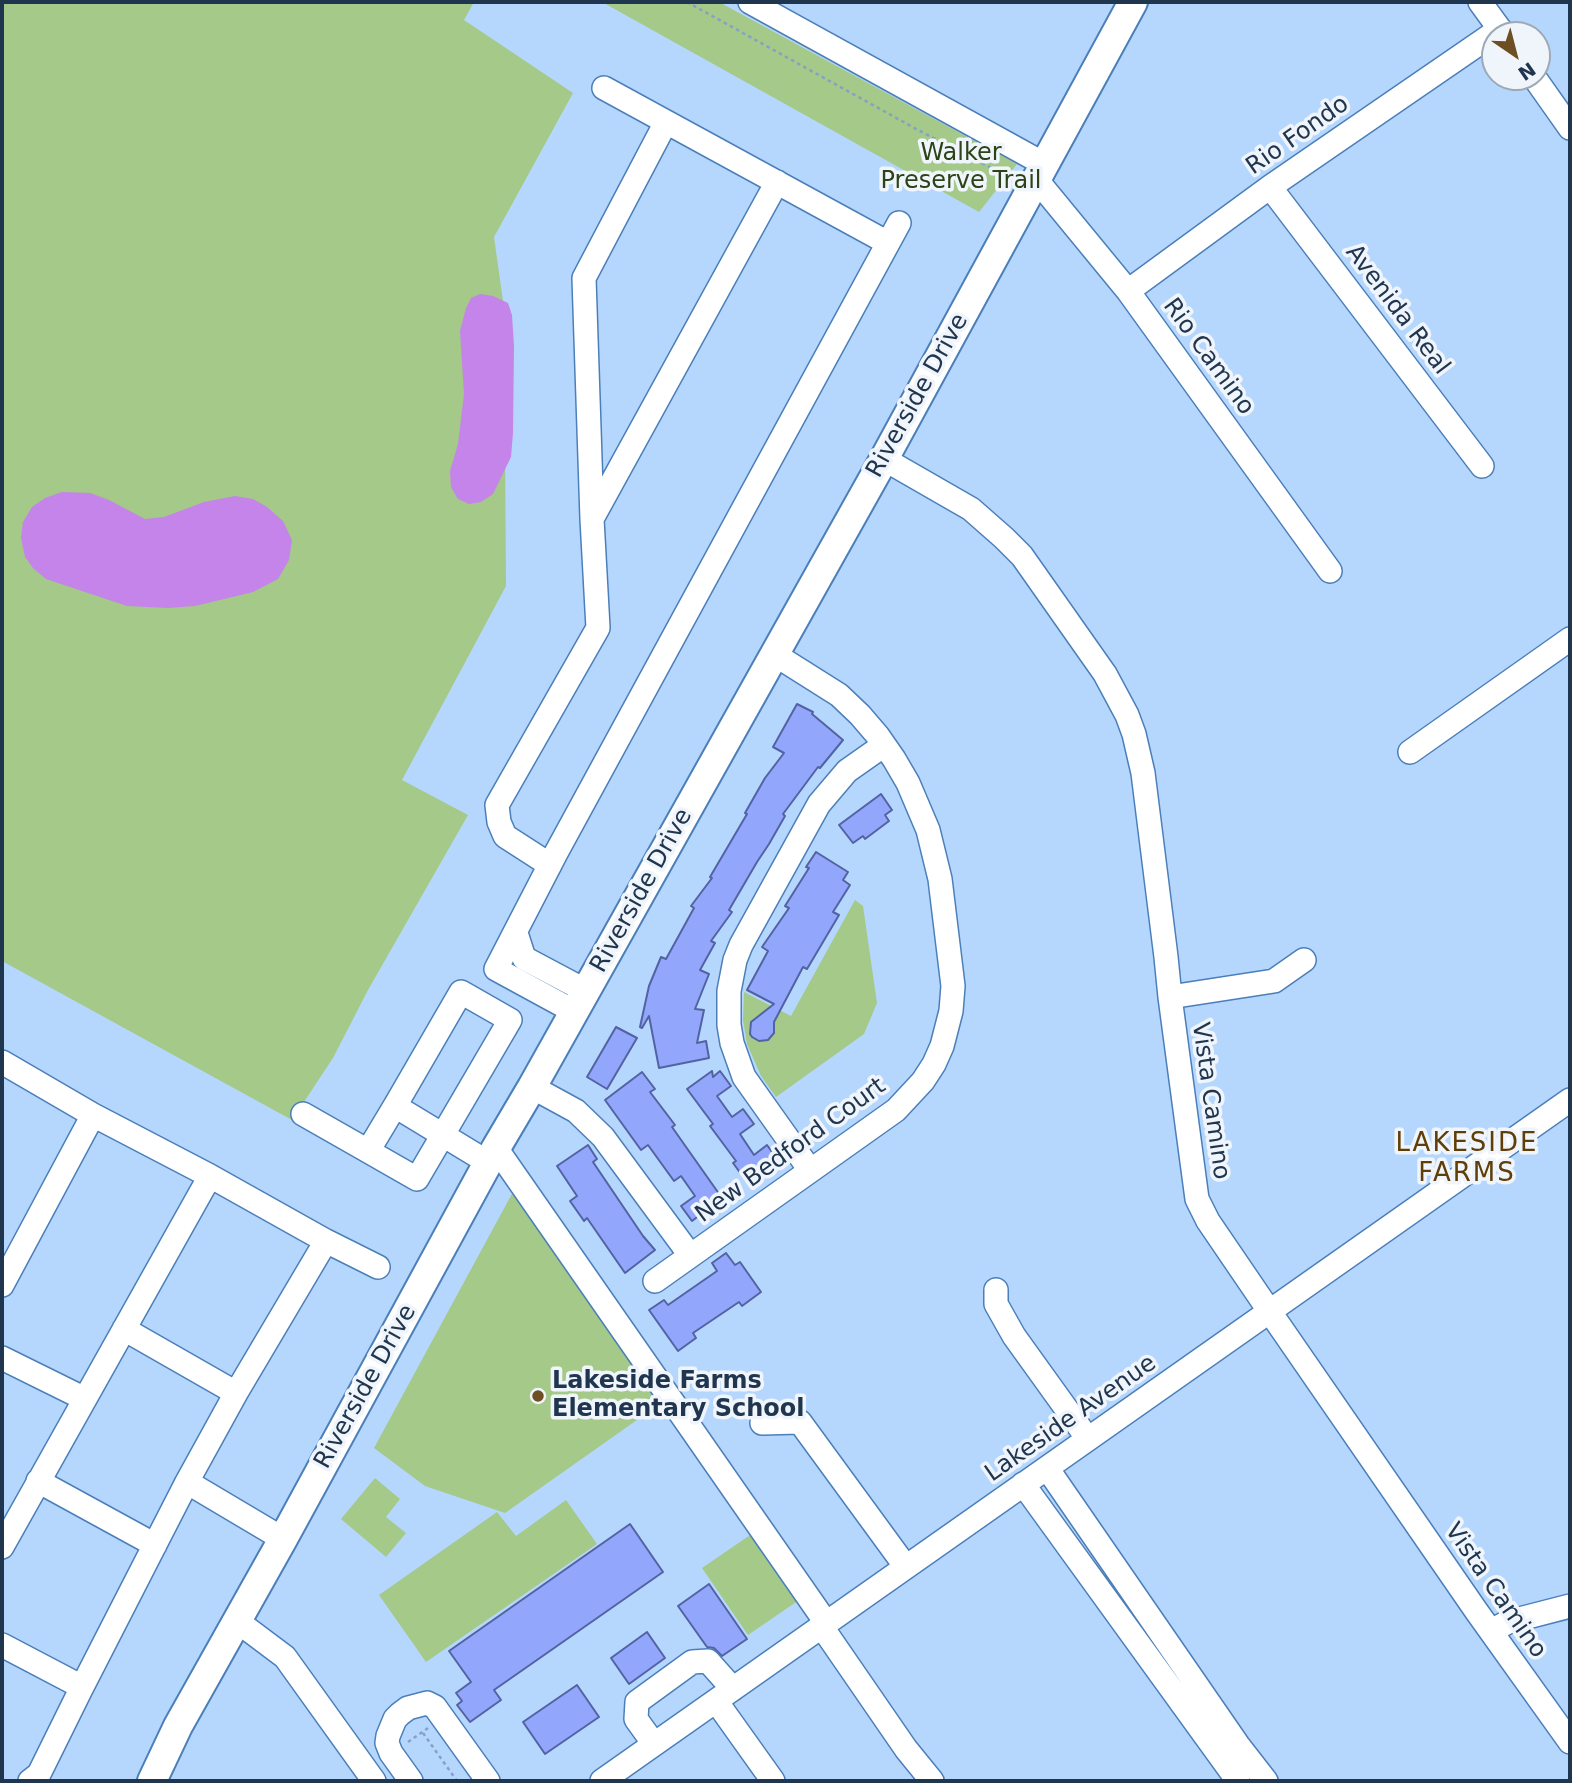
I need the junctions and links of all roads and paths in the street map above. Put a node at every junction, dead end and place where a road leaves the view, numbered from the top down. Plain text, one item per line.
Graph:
1 (687, 2) edge
2 (750, 2) edge
3 (1133, 2) edge
4 (1480, 2) edge
5 (1494, 21) edge
6 (1481, 46) edge
7 (604, 88) dead end
8 (1544, 91) edge
9 (666, 122) junction
10 (1570, 128) edge
11 (1040, 171) junction
12 (1007, 176) dead end
13 (777, 183) junction
14 (1270, 187) junction
15 (900, 223) dead end
16 (888, 243) junction
17 (1128, 291) junction
18 (884, 458) junction
19 (1482, 466) dead end
20 (592, 519) junction
21 (1329, 571) dead end
22 (1570, 639) edge
23 (774, 654) junction
24 (884, 745) junction
25 (1410, 752) dead end
26 (550, 864) junction
27 (516, 933) junction
28 (1304, 960) dead end
29 (544, 969) junction
30 (533, 990) junction
31 (1170, 997) junction
32 (580, 1002) junction
33 (4, 1069) edge
34 (533, 1087) junction
35 (1570, 1100) edge
36 (395, 1106) junction
37 (303, 1114) dead end
38 (93, 1115) junction
39 (442, 1135) junction
40 (368, 1151) junction
41 (493, 1155) junction
42 (810, 1170) junction
43 (210, 1176) junction
44 (326, 1241) junction
45 (691, 1255) junction
46 (378, 1267) dead end
47 (655, 1281) dead end
48 (2, 1285) edge
49 (996, 1290) dead end
50 (1270, 1312) junction
51 (124, 1329) junction
52 (2, 1358) edge
53 (236, 1393) junction
54 (85, 1399) junction
55 (762, 1423) dead end
56 (1088, 1439) junction
57 (1047, 1468) junction
58 (38, 1481) junction
59 (187, 1482) junction
60 (1023, 1484) junction
61 (283, 1539) junction
62 (155, 1545) junction
63 (2, 1547) edge
64 (906, 1567) junction
65 (1570, 1606) edge
66 (237, 1621) junction
67 (824, 1625) junction
68 (1491, 1631) junction
69 (2, 1645) edge
70 (82, 1687) junction
71 (724, 1695) junction
72 (422, 1732) dead end
73 (1570, 1741) edge
74 (654, 1744) junction
75 (30, 1781) edge
76 (152, 1781) edge
77 (374, 1781) edge
78 (411, 1781) edge
79 (457, 1781) edge
80 (488, 1781) edge
81 (602, 1781) edge
82 (773, 1781) edge
83 (932, 1781) edge
84 (1238, 1781) edge
85 (1266, 1781) edge

1 - 12 path
2 - 11 street
3 - 11 main road, Riverside Drive
4 - 5 street
6 - 14 street, Rio Fondo
7 - 9 street
8 - 10 street
9 - 13 street
9 - 20 street
11 - 17 street, Rio Camino
11 - 18 main road, Riverside Drive
13 - 16 street
13 - 20 street
14 - 17 street, Rio Fondo
14 - 19 street, Avenida Real
15 - 16 street
16 - 26 street
17 - 21 street, Rio Camino
18 - 23 main road, Riverside Drive
18 - 31 street, Vista Camino
20 - 26 street
22 - 25 street
23 - 24 street, New Bedford Court
23 - 32 main road, Riverside Drive
24 - 42 street
24 - 42 street, New Bedford Court
26 - 27 street
27 - 29 street
27 - 30 street
28 - 31 street
29 - 30 street
29 - 32 street
30 - 32 street
31 - 50 street, Vista Camino
32 - 34 main road, Riverside Drive
33 - 38 street
34 - 41 main road, Riverside Drive
34 - 45 street
35 - 50 street, Lakeside Avenue
36 - 39 street
36 - 39 street
36 - 40 street
37 - 40 street
38 - 43 street
38 - 48 street
39 - 40 street
39 - 41 street
41 - 61 main road, Riverside Drive
41 - 67 street
42 - 45 street, New Bedford Court
43 - 44 street
43 - 51 street
44 - 46 street
44 - 53 street
45 - 47 street, New Bedford Court
49 - 56 street
50 - 56 street, Lakeside Avenue
50 - 68 street, Vista Camino
51 - 53 street
51 - 54 street
52 - 54 street
53 - 59 street
54 - 58 street
55 - 64 street
56 - 57 street, Lakeside Avenue
57 - 60 street, Lakeside Avenue
57 - 85 street
58 - 62 street
58 - 63 street
59 - 61 street
59 - 62 street
60 - 64 street, Lakeside Avenue
60 - 84 street
61 - 66 main road, Riverside Drive
62 - 70 street
64 - 67 street, Lakeside Avenue
65 - 68 street
66 - 76 main road, Riverside Drive
66 - 77 street
67 - 71 street, Lakeside Avenue
67 - 83 street
68 - 73 street, Vista Camino
69 - 70 street
70 - 75 street
71 - 74 street, Lakeside Avenue
71 - 74 street
71 - 82 street
72 - 79 path
74 - 81 street, Lakeside Avenue
78 - 80 street

